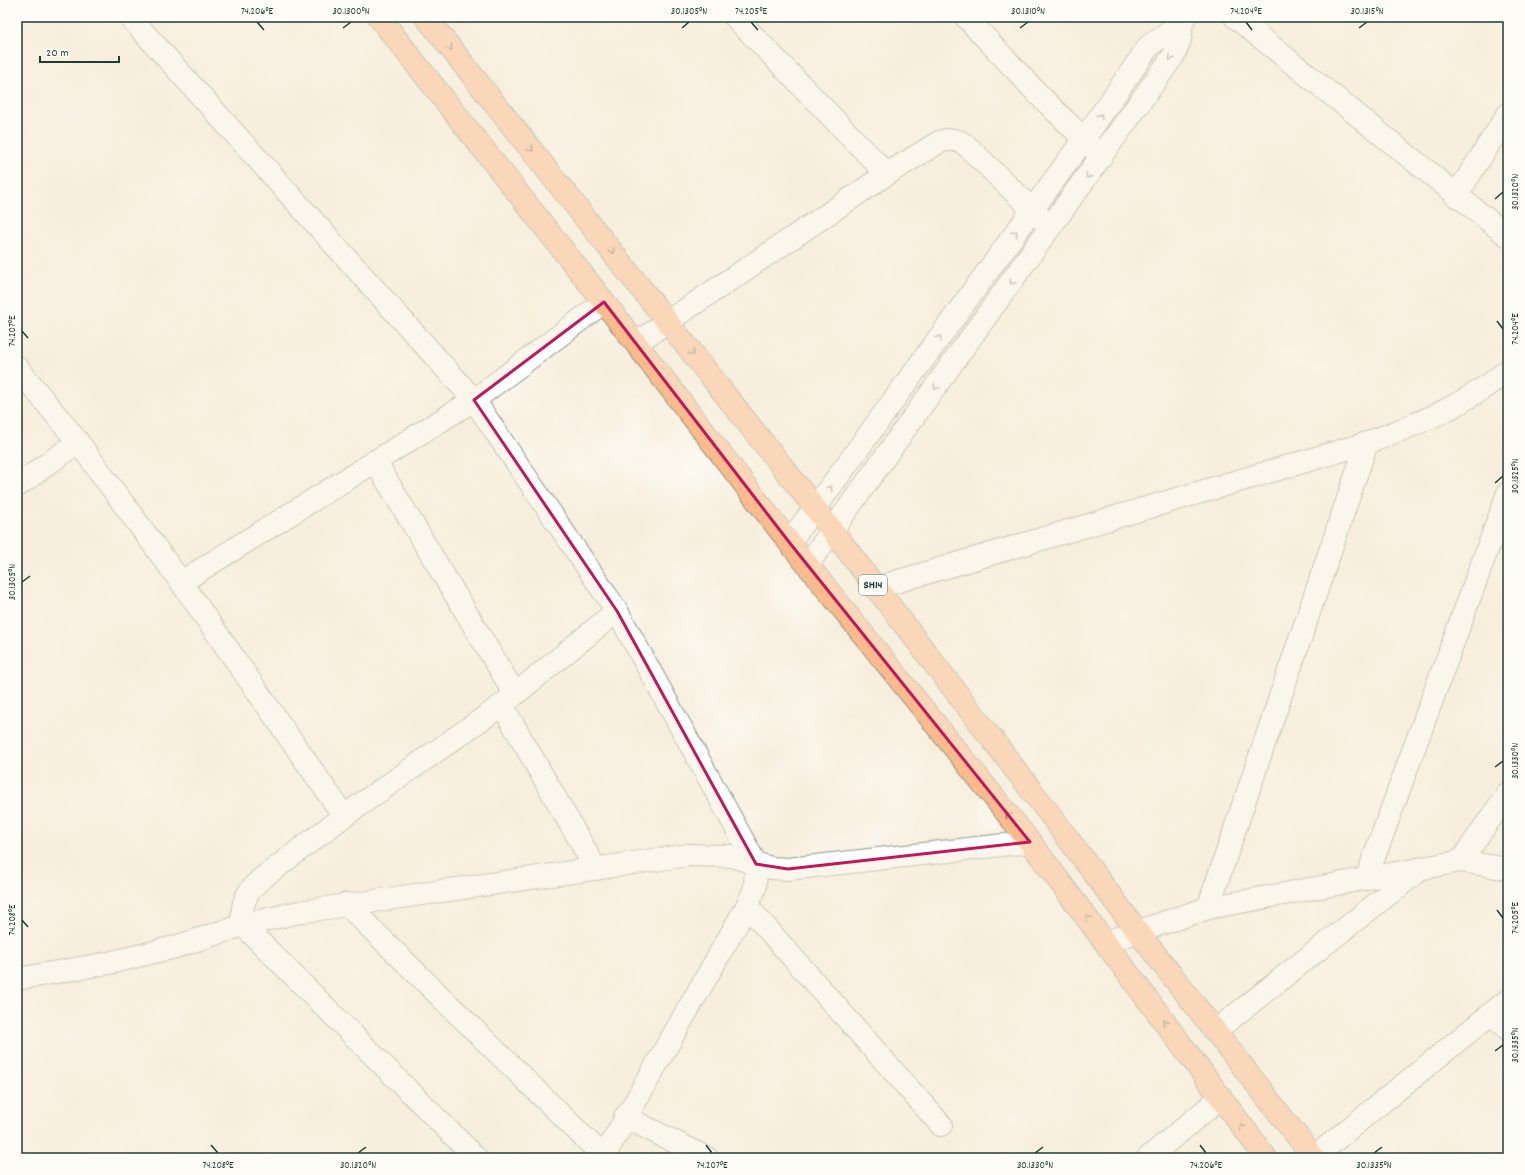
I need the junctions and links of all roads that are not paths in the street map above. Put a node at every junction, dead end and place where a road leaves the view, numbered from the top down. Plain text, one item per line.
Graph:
1 (130, 17) edge
2 (379, 17) edge
3 (426, 17) edge
4 (735, 17) edge
5 (966, 17) edge
6 (1235, 17) edge
7 (1184, 19) edge
8 (1508, 114) edge
9 (1084, 139) junction
10 (1102, 157) junction
11 (887, 174) junction
12 (1456, 196) junction
13 (1032, 210) junction
14 (1052, 227) junction
15 (1508, 236) edge
16 (604, 302) junction
17 (667, 321) junction
18 (636, 343) junction
19 (17, 366) edge
20 (1508, 370) edge
21 (474, 400) junction
22 (78, 442) junction
23 (1367, 442) junction
24 (375, 461) junction
25 (17, 486) edge
26 (1508, 493) edge
27 (815, 508) junction
28 (832, 530) junction
29 (789, 542) junction
30 (808, 564) junction
31 (181, 582) junction
32 (875, 588) junction
33 (617, 611) junction
34 (508, 699) junction
35 (1508, 793) edge
36 (344, 816) junction
37 (1030, 842) junction
38 (1461, 862) junction
39 (756, 864) junction
40 (596, 869) junction
41 (1421, 869) junction
42 (1508, 869) edge
43 (1366, 880) junction
44 (346, 904) junction
45 (747, 906) junction
46 (1208, 908) junction
47 (243, 925) junction
48 (1138, 932) junction
49 (1106, 942) junction
50 (17, 979) edge
51 (1500, 1006) edge
52 (1215, 1031) junction
53 (1508, 1031) edge
54 (1220, 1098) junction
55 (625, 1117) junction
56 (942, 1125) dead end
57 (604, 1157) edge
58 (476, 1158) edge
59 (707, 1158) edge
60 (1148, 1158) edge
61 (1266, 1158) edge
62 (1313, 1158) edge

1 - 21 street
2 - 16 main road
3 -> 17 main road, SH14
4 - 11 street
5 - 9 street
6 - 12 street
9 -> 7 street
7 -> 10 street
8 - 12 street
9 - 10 street
9 - 13 street
10 -> 14 street
11 - 13 street
11 - 17 street
12 - 15 street
13 - 14 street
27 -> 13 street
14 -> 28 street
16 - 18 main road
16 - 21 street
17 - 18 street
17 -> 27 main road, SH14
18 - 29 main road
19 - 22 street
20 - 23 street
21 - 24 street
21 - 33 street
22 - 25 street
22 - 31 street
23 - 32 street
23 - 46 street
24 - 31 street
24 - 34 street
26 - 43 street
27 - 28 main road, SH14
27 - 29 street
28 - 30 street
28 - 32 main road, SH14
29 - 30 main road
37 -> 30 main road
31 - 36 street
32 - 48 main road, SH14
33 - 34 street
33 - 39 street
34 - 36 street
34 - 40 street
35 - 38 street
36 - 47 street
37 - 39 street
49 -> 37 main road
38 - 41 street
38 - 42 street
39 - 40 street
39 - 45 street
40 - 44 street
41 - 43 street
41 - 52 street
43 - 46 street
44 - 47 street
44 - 57 street
45 - 55 street
45 - 56 street
46 - 48 street
47 - 50 street
47 - 58 street
48 - 49 street
48 - 52 main road, SH14
54 -> 49 main road
51 - 53 street
51 - 62 street
52 - 62 main road, SH14
54 - 60 street
61 -> 54 main road
55 - 57 street
55 - 59 street

